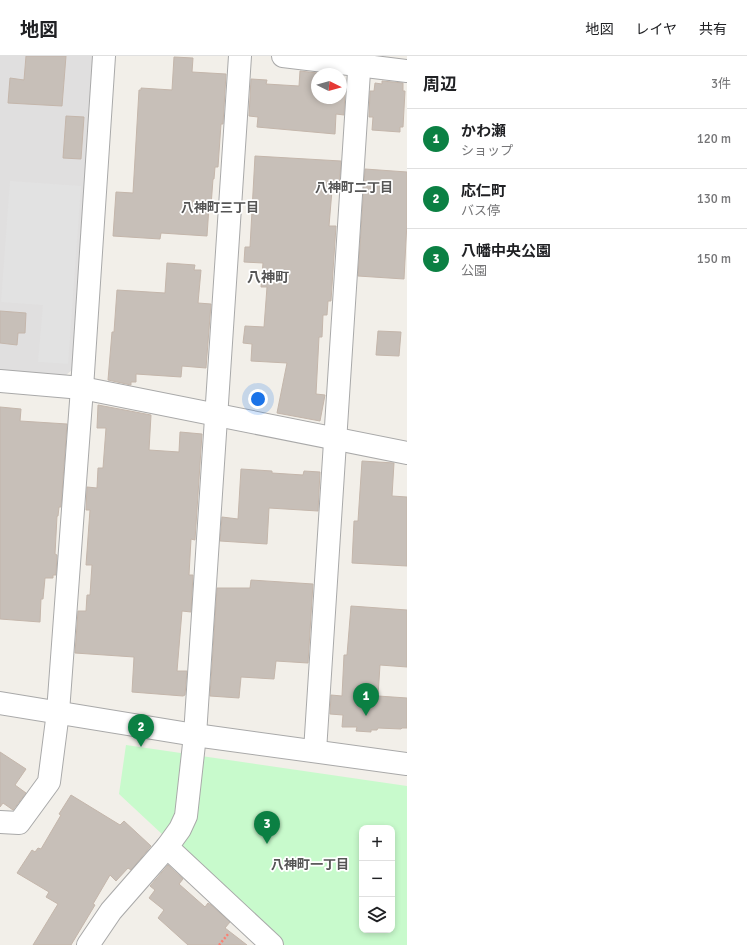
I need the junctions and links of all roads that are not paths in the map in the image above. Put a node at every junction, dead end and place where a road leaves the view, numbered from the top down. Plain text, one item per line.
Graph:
1 (104, 56) edge
2 (240, 56) edge
3 (283, 56) edge
4 (360, 61) edge
5 (407, 71) edge
6 (0, 381) edge
7 (82, 388) junction
8 (217, 414) junction
9 (336, 438) junction
10 (407, 453) edge
11 (0, 703) edge
12 (58, 712) junction
13 (195, 735) junction
14 (315, 751) junction
15 (407, 764) edge
16 (0, 822) edge
17 (167, 847) junction
18 (88, 945) edge
19 (272, 945) edge

1 - 7 street
2 - 8 street
3 - 4 street
4 - 5 street
4 - 9 street
6 - 7 street
7 - 8 street
7 - 12 street
8 - 9 street
8 - 13 street
9 - 10 street
9 - 14 street
11 - 12 street
12 - 13 street
12 - 16 street
13 - 14 street
13 - 17 street
14 - 15 street
17 - 18 street
17 - 19 street

